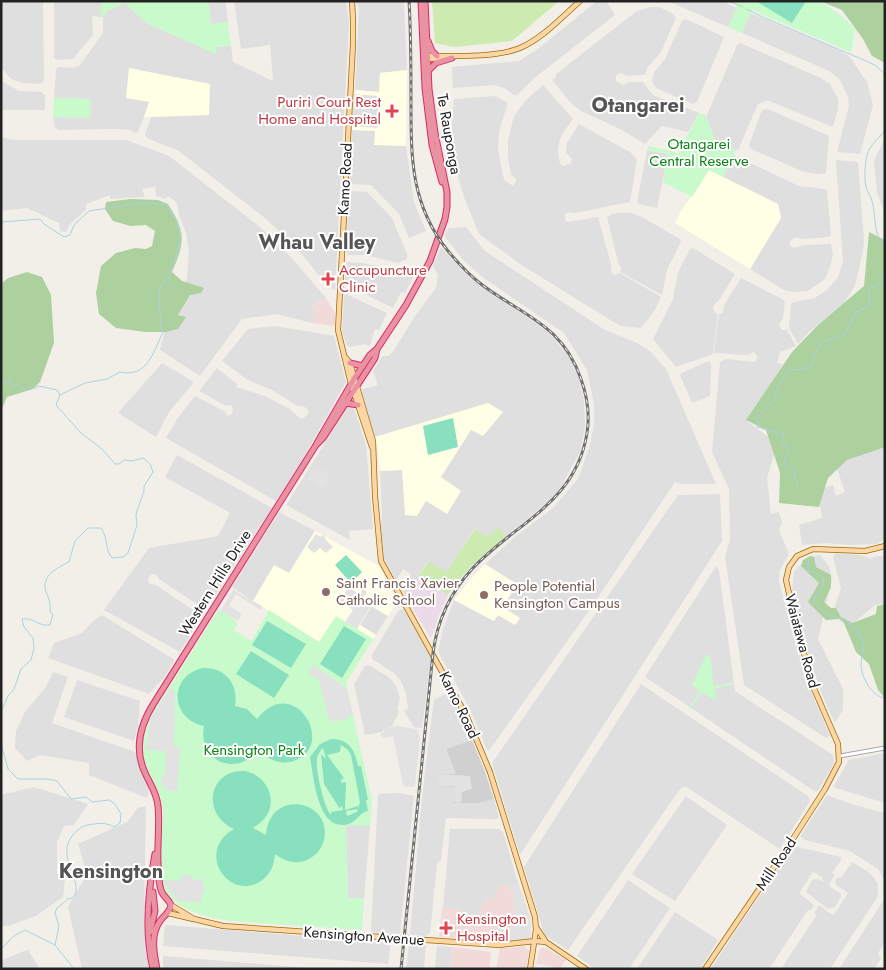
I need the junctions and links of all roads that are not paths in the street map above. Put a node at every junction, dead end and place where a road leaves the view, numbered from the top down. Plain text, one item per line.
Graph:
1 (352, 1) edge
2 (421, 1) edge
3 (425, 1) edge
4 (580, 1) edge
5 (426, 36) junction
6 (437, 56) junction
7 (453, 57) junction
8 (425, 58) junction
9 (428, 71) junction
10 (426, 267) junction
11 (377, 349) junction
12 (345, 356) junction
13 (350, 363) junction
14 (363, 366) junction
15 (354, 385) junction
16 (346, 403) junction
17 (358, 405) junction
18 (316, 445) junction
19 (372, 448) junction
20 (885, 546) edge
21 (885, 748) edge
22 (840, 756) junction
23 (157, 846) junction
24 (152, 885) junction
25 (165, 898) junction
26 (155, 903) junction
27 (171, 905) junction
28 (155, 911) junction
29 (166, 914) junction
30 (194, 919) junction
31 (536, 927) junction
32 (149, 940) junction
33 (535, 941) junction
34 (546, 942) junction
35 (153, 969) edge
36 (157, 969) edge
37 (530, 969) edge
38 (586, 969) edge
39 (705, 969) edge

1 - 12 main road, Kamo Road
2 - 8 highway, Te Rauponga
3 - 5 highway, Te Rauponga
4 - 7 main road
5 - 6 highway
5 - 8 highway, Te Rauponga
6 - 7 main road
6 - 8 main road
7 - 8 main road
7 - 9 highway
8 - 9 highway, Te Rauponga
8 - 10 highway, Te Rauponga
9 - 10 highway, Te Rauponga
10 - 11 highway, Te Rauponga
11 - 14 highway, Te Rauponga
11 - 15 highway, Western Hills Drive
12 - 13 main road, Kamo Road
12 - 15 main road, Kamo Road
13 - 14 highway
13 - 15 main road, Kamo Road
14 - 15 highway, Te Rauponga
15 - 16 highway, Western Hills Drive
15 - 17 main road, Kamo Road
15 - 18 highway, Te Rauponga
15 - 19 main road, Kamo Road
16 - 17 highway
16 - 18 highway, Western Hills Drive
17 - 19 main road, Kamo Road
18 - 23 highway, Western Hills Drive
19 - 31 main road, Kamo Road
20 - 22 main road, Waiatawa Road
21 - 22 street
22 - 39 main road, Mill Road
23 - 24 highway, Western Hills Drive
23 - 25 highway, Western Hills Drive
24 - 26 highway
24 - 32 highway, Western Hills Drive
25 - 26 highway
25 - 27 highway
26 - 28 highway
27 - 29 highway
27 - 30 main road, Kensington Avenue
28 - 29 highway
28 - 32 highway
29 - 30 main road, Kensington Avenue
29 - 36 highway
30 - 33 main road, Kensington Avenue
31 - 33 main road, Kamo Road
31 - 34 main road
32 - 35 highway, Western Hills Drive
33 - 34 main road, Kensington Avenue
33 - 37 main road, Kamo Road
34 - 38 main road

